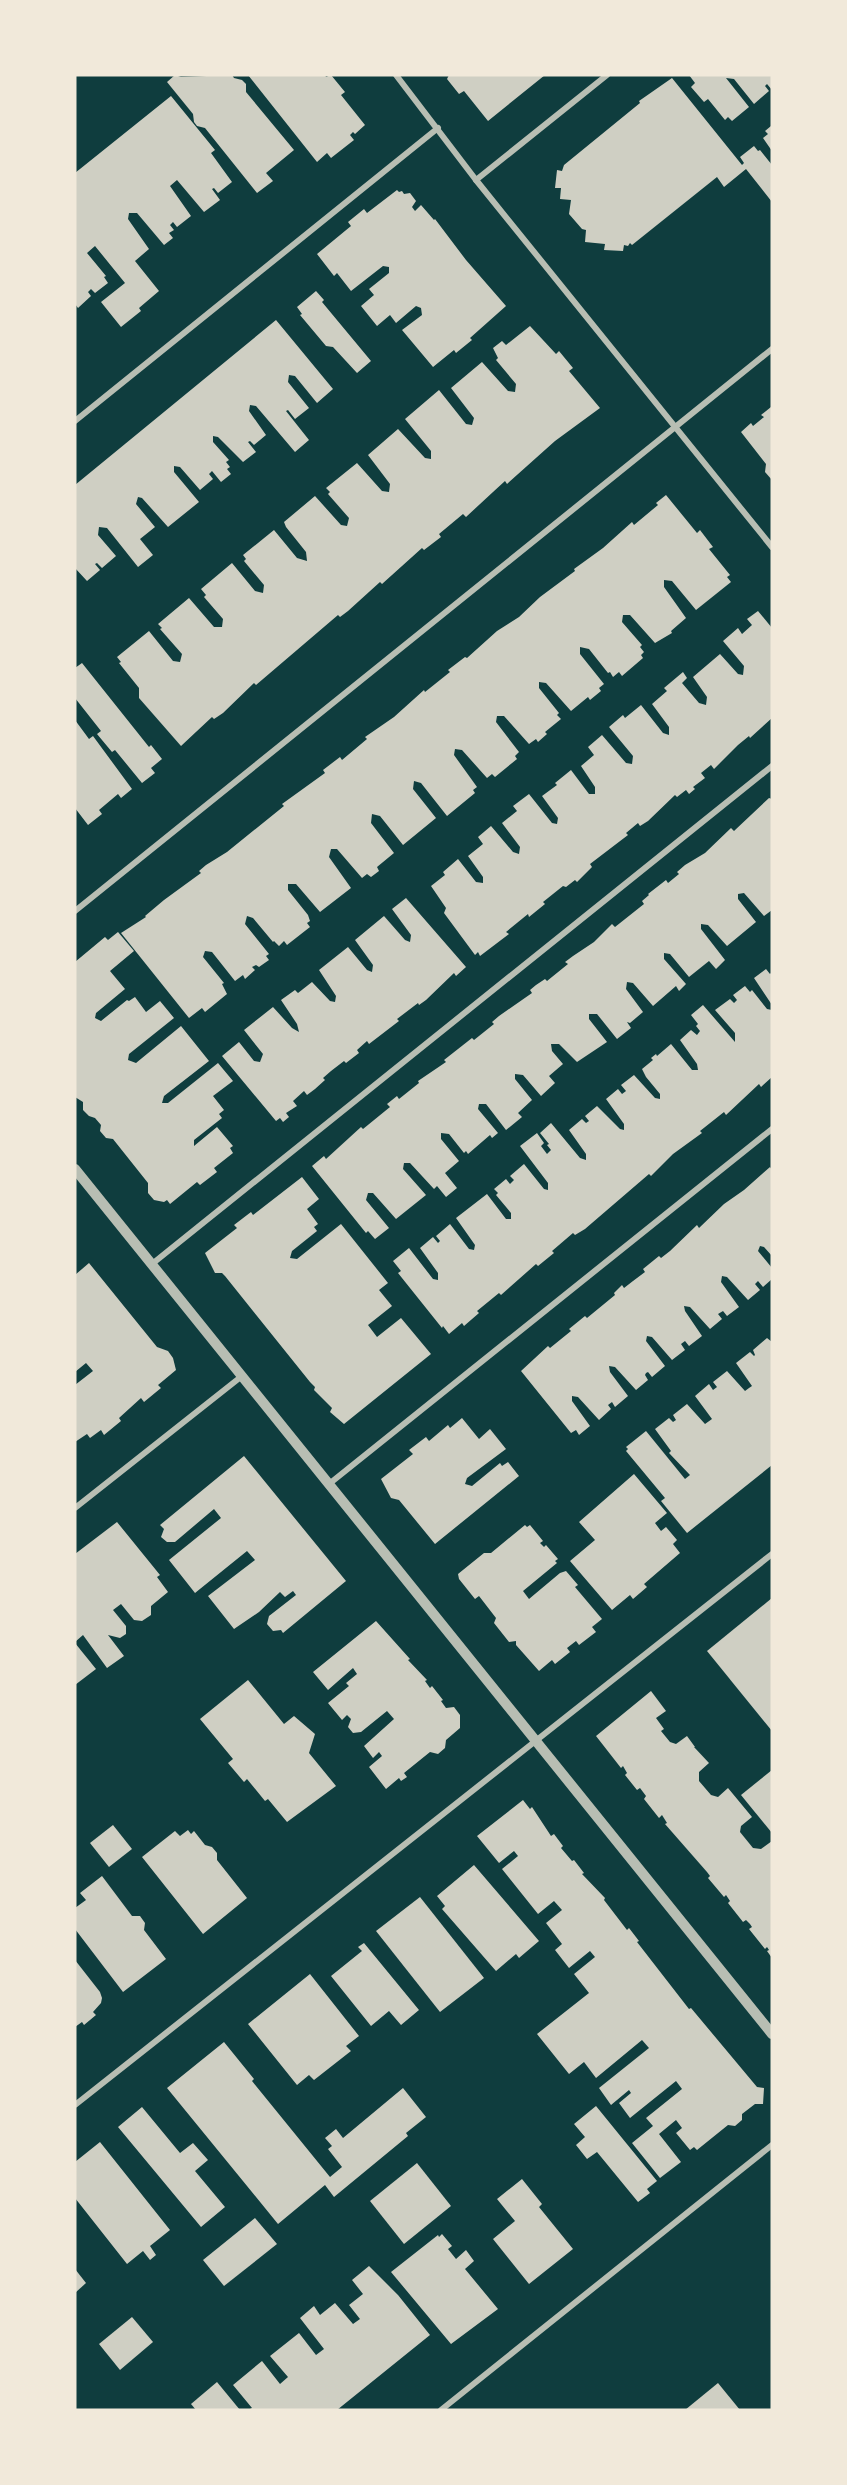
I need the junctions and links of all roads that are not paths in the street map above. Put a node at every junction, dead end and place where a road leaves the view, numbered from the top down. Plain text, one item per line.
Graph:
1 (396, 75) edge
2 (607, 75) edge
3 (438, 128) junction
4 (476, 180) junction
5 (772, 349) edge
6 (75, 421) edge
7 (676, 427) junction
8 (772, 547) edge
9 (772, 766) edge
10 (75, 912) edge
11 (772, 1129) edge
12 (75, 1169) edge
13 (152, 1264) junction
14 (242, 1376) junction
15 (329, 1484) junction
16 (75, 1508) edge
17 (772, 1554) edge
18 (536, 1741) junction
19 (772, 2034) edge
20 (75, 2105) edge
21 (772, 2145) edge
22 (441, 2410) edge

1 - 3 street
2 - 4 street
3 - 4 street
3 - 6 street
4 - 7 street
5 - 7 street
7 - 8 street
7 - 10 street
9 - 13 street
11 - 15 street
12 - 13 street
13 - 14 street
14 - 15 street
14 - 16 street
15 - 18 street
17 - 18 street
18 - 19 street
18 - 20 street
21 - 22 street

